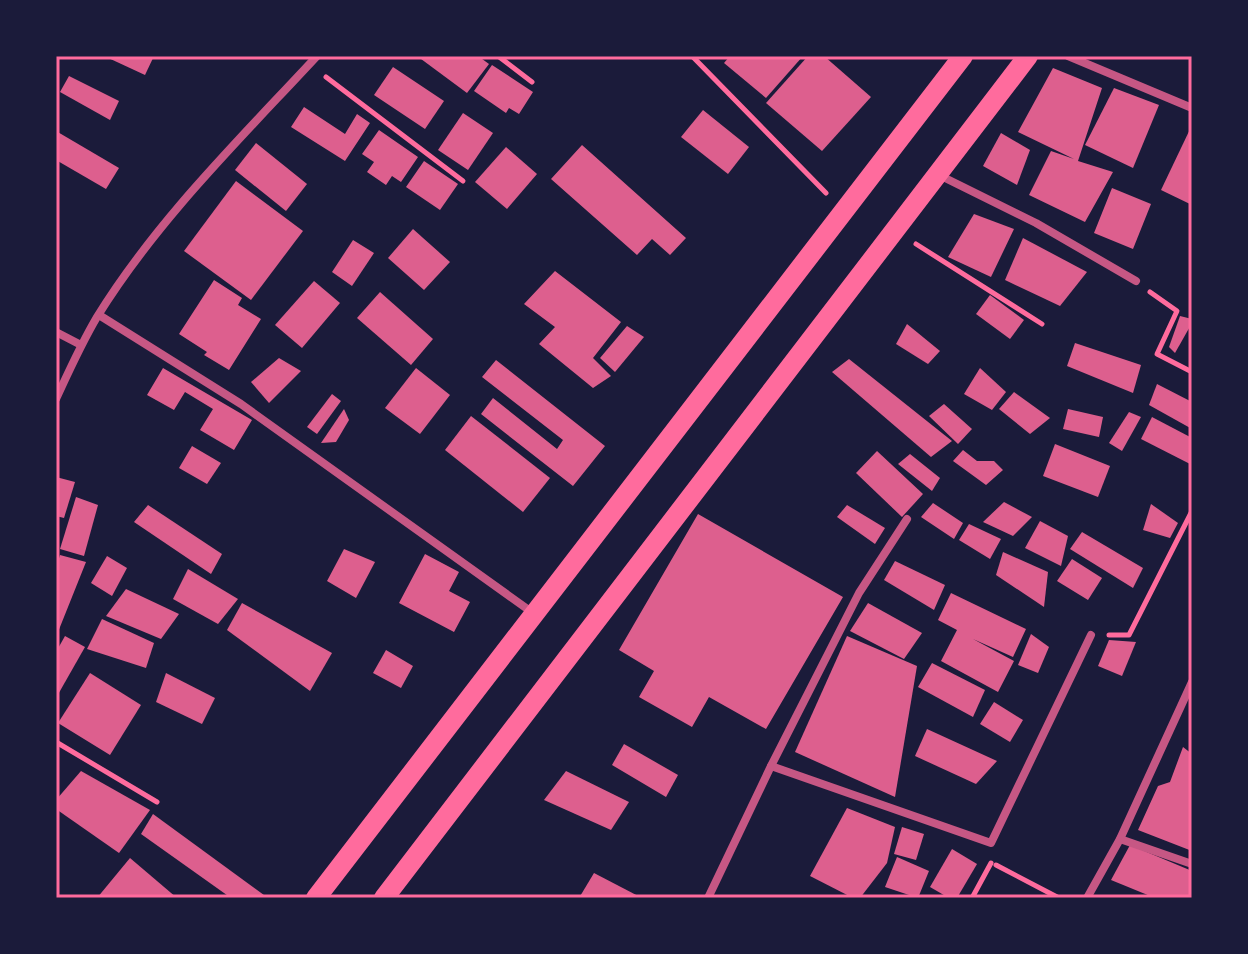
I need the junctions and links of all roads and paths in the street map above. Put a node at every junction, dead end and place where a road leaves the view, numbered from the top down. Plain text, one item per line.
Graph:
1 (317, 56) edge
2 (498, 56) edge
3 (692, 56) edge
4 (963, 56) edge
5 (1028, 56) edge
6 (1068, 56) edge
7 (309, 65) junction
8 (532, 82) dead end
9 (1192, 108) edge
10 (938, 174) junction
11 (463, 181) dead end
12 (844, 212) junction
13 (895, 231) junction
14 (1136, 281) joint
15 (99, 315) junction
16 (1042, 324) dead end
17 (56, 332) edge
18 (81, 345) junction
19 (1192, 372) edge
20 (56, 399) edge
21 (1192, 511) edge
22 (907, 519) dead end
23 (533, 613) junction
24 (1091, 635) joint
25 (1192, 682) edge
26 (56, 742) edge
27 (771, 766) junction
28 (157, 802) dead end
29 (1120, 839) junction
30 (991, 843) junction
31 (991, 862) junction
32 (1192, 864) edge
33 (316, 898) edge
34 (384, 898) edge
35 (708, 898) edge
36 (972, 898) edge
37 (1059, 898) edge
38 (1087, 898) edge

1 - 7 street
2 - 8 path
3 - 12 path
4 - 12 main road
5 - 10 main road
6 - 9 street
7 - 11 path
7 - 15 street
10 - 13 main road
10 - 14 street
12 - 23 main road
13 - 16 path
13 - 34 main road
14 - 19 path
15 - 18 street
15 - 23 street
17 - 18 street
18 - 20 street
21 - 24 path
22 - 27 street
23 - 33 main road
24 - 30 street
25 - 29 street
26 - 28 path
27 - 30 street
27 - 35 street
29 - 32 street
29 - 38 street
30 - 31 path
31 - 36 path
31 - 37 path

